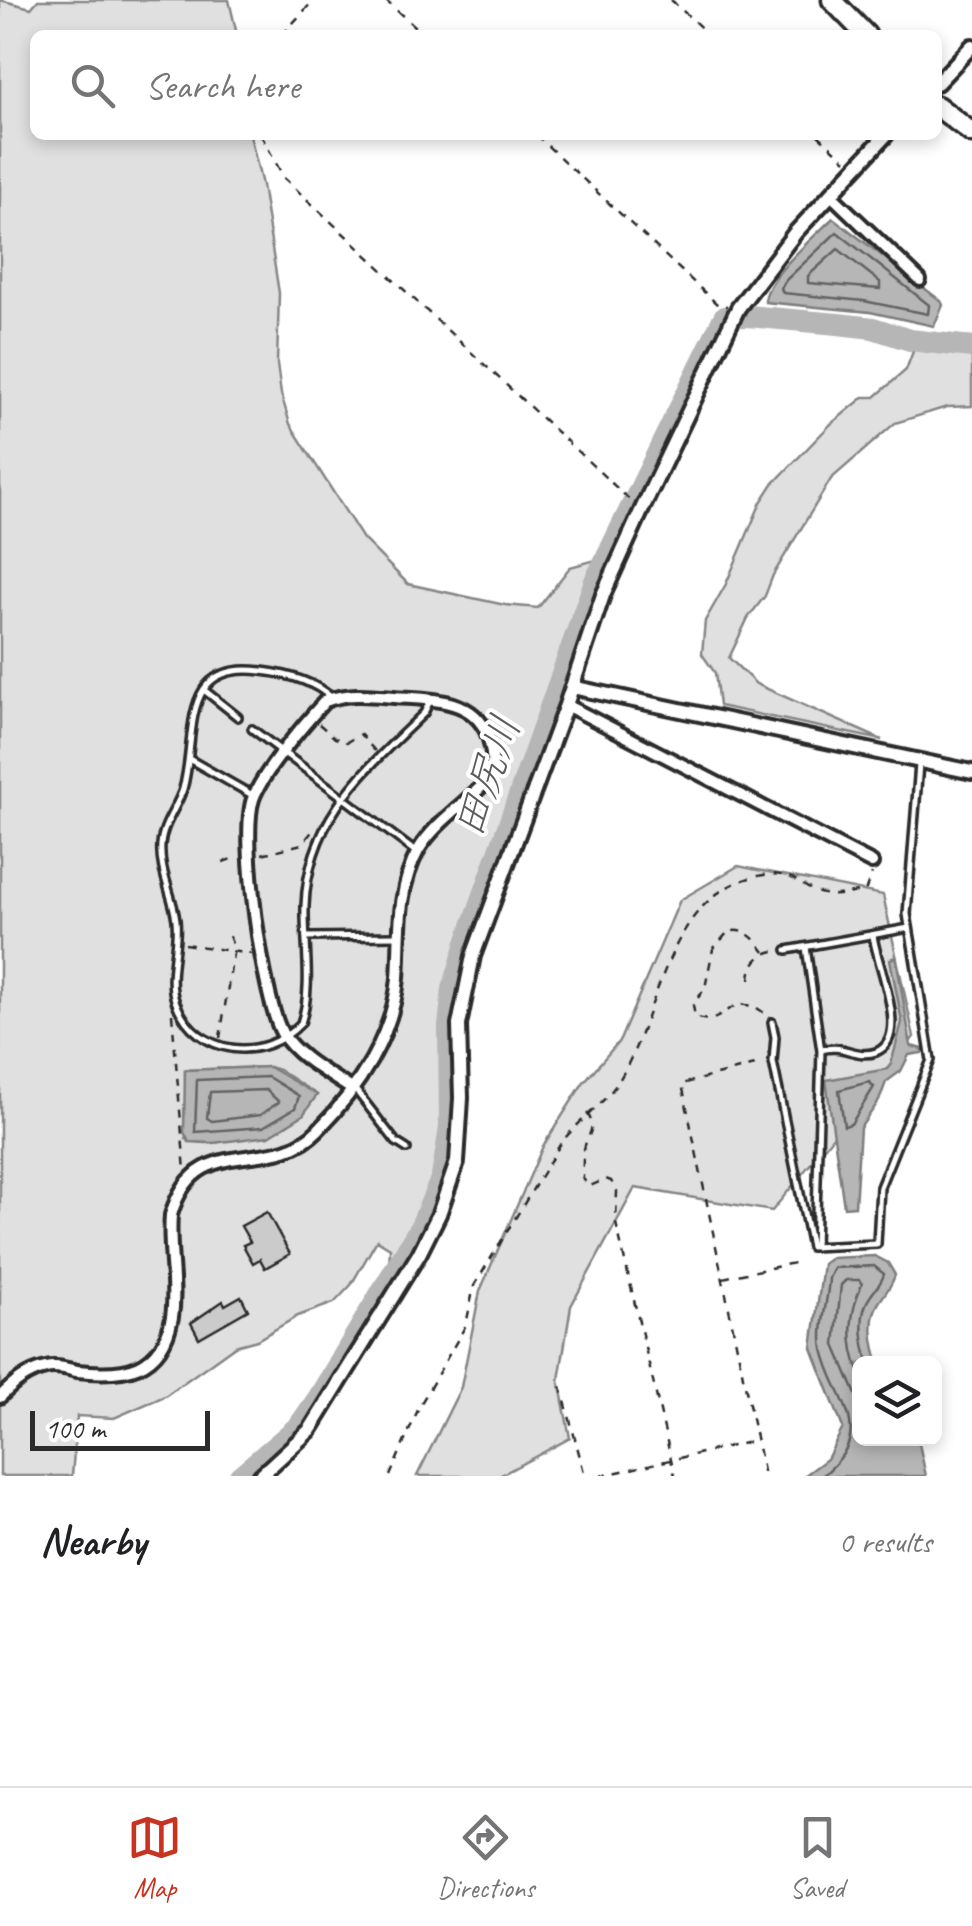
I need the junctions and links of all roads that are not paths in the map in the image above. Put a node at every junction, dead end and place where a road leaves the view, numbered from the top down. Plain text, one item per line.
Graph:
1 (832, 0) edge
2 (861, 30) edge
3 (972, 46) edge
4 (942, 77) edge
5 (942, 110) edge
6 (972, 133) edge
7 (881, 140) edge
8 (830, 195) junction
9 (920, 280) dead end
10 (572, 687) junction
11 (204, 690) junction
12 (332, 698) junction
13 (430, 700) junction
14 (566, 705) junction
15 (238, 717) dead end
16 (252, 728) dead end
17 (284, 753) junction
18 (188, 760) junction
19 (919, 761) junction
20 (972, 772) edge
21 (254, 796) junction
22 (342, 797) junction
23 (418, 853) junction
24 (872, 863) road end
25 (909, 928) junction
26 (873, 935) junction
27 (399, 936) junction
28 (306, 937) junction
29 (806, 947) junction
30 (787, 950) road end
31 (772, 1022) road end
32 (285, 1037) junction
33 (820, 1051) junction
34 (354, 1089) junction
35 (407, 1149) dead end
36 (815, 1247) junction
37 (0, 1397) edge
38 (260, 1476) edge

1 - 2 main road
3 - 4 street
5 - 6 main road
7 - 8 street
8 - 9 street
8 - 10 street
10 - 14 street
10 - 19 street
11 - 12 lane
11 - 15 lane
11 - 18 lane
12 - 13 street
12 - 17 street
13 - 22 lane
13 - 23 street
14 - 24 street
14 - 38 street
16 - 17 lane
17 - 21 street
17 - 22 lane
18 - 21 lane
18 - 32 lane
19 - 20 street
19 - 25 lane
21 - 32 street
22 - 23 lane
22 - 28 lane
23 - 27 street
25 - 26 lane
25 - 36 lane
26 - 29 lane
26 - 33 lane
27 - 28 lane
27 - 34 street
28 - 32 lane
29 - 30 lane
29 - 33 lane
31 - 36 lane
32 - 34 street
33 - 36 lane
34 - 35 lane
34 - 37 street

